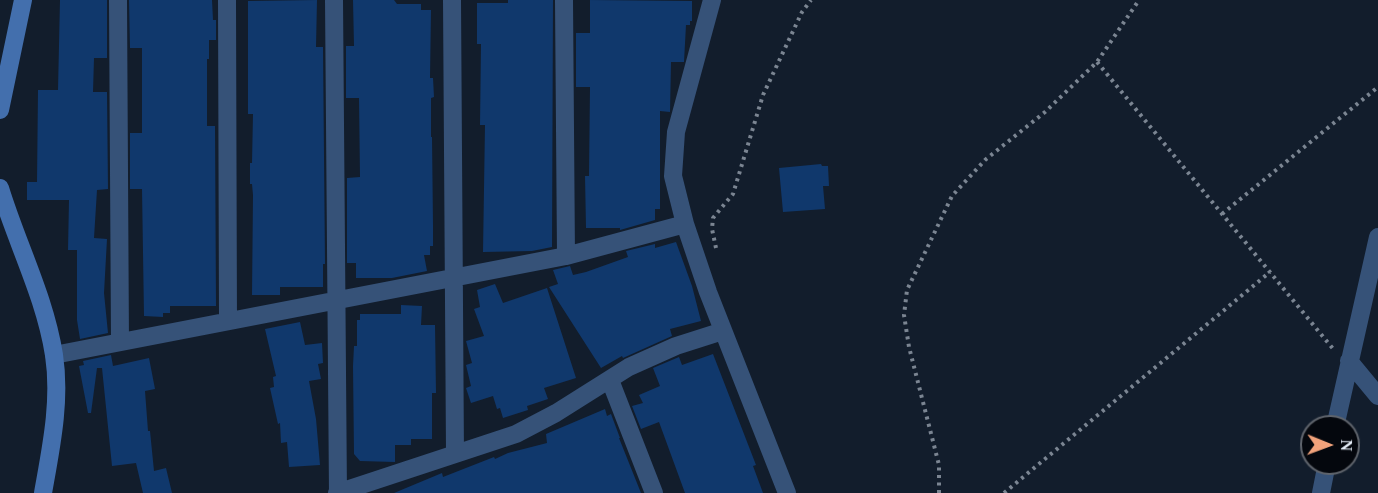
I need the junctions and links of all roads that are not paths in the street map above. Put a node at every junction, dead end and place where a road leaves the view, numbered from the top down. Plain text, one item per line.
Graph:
1 (23, 0) edge
2 (118, 0) edge
3 (227, 0) edge
4 (334, 0) edge
5 (452, 0) edge
6 (564, 0) edge
7 (712, 0) edge
8 (0, 110) edge
9 (0, 188) edge
10 (685, 224) junction
11 (1378, 237) edge
12 (566, 256) junction
13 (455, 277) junction
14 (337, 300) junction
15 (228, 321) junction
16 (723, 331) junction
17 (120, 342) junction
18 (54, 355) junction
19 (1349, 361) junction
20 (610, 380) junction
21 (1378, 396) edge
22 (1338, 415) edge
23 (456, 454) junction
24 (1325, 475) edge
25 (650, 492) edge
26 (43, 493) edge
27 (338, 493) edge
28 (787, 493) edge
29 (1321, 493) edge

1 - 8 street
2 - 17 street
3 - 15 street
4 - 14 street
5 - 13 street
6 - 12 street
7 - 10 street
9 - 18 street
10 - 12 street
10 - 16 street
11 - 19 street
12 - 13 street
13 - 14 street
13 - 23 street
14 - 15 street
14 - 27 street
15 - 17 street
16 - 20 street
16 - 28 street
17 - 18 street
18 - 26 street
19 - 21 street
19 - 22 street
20 - 23 street
20 - 25 street
23 - 27 street
24 - 29 street

